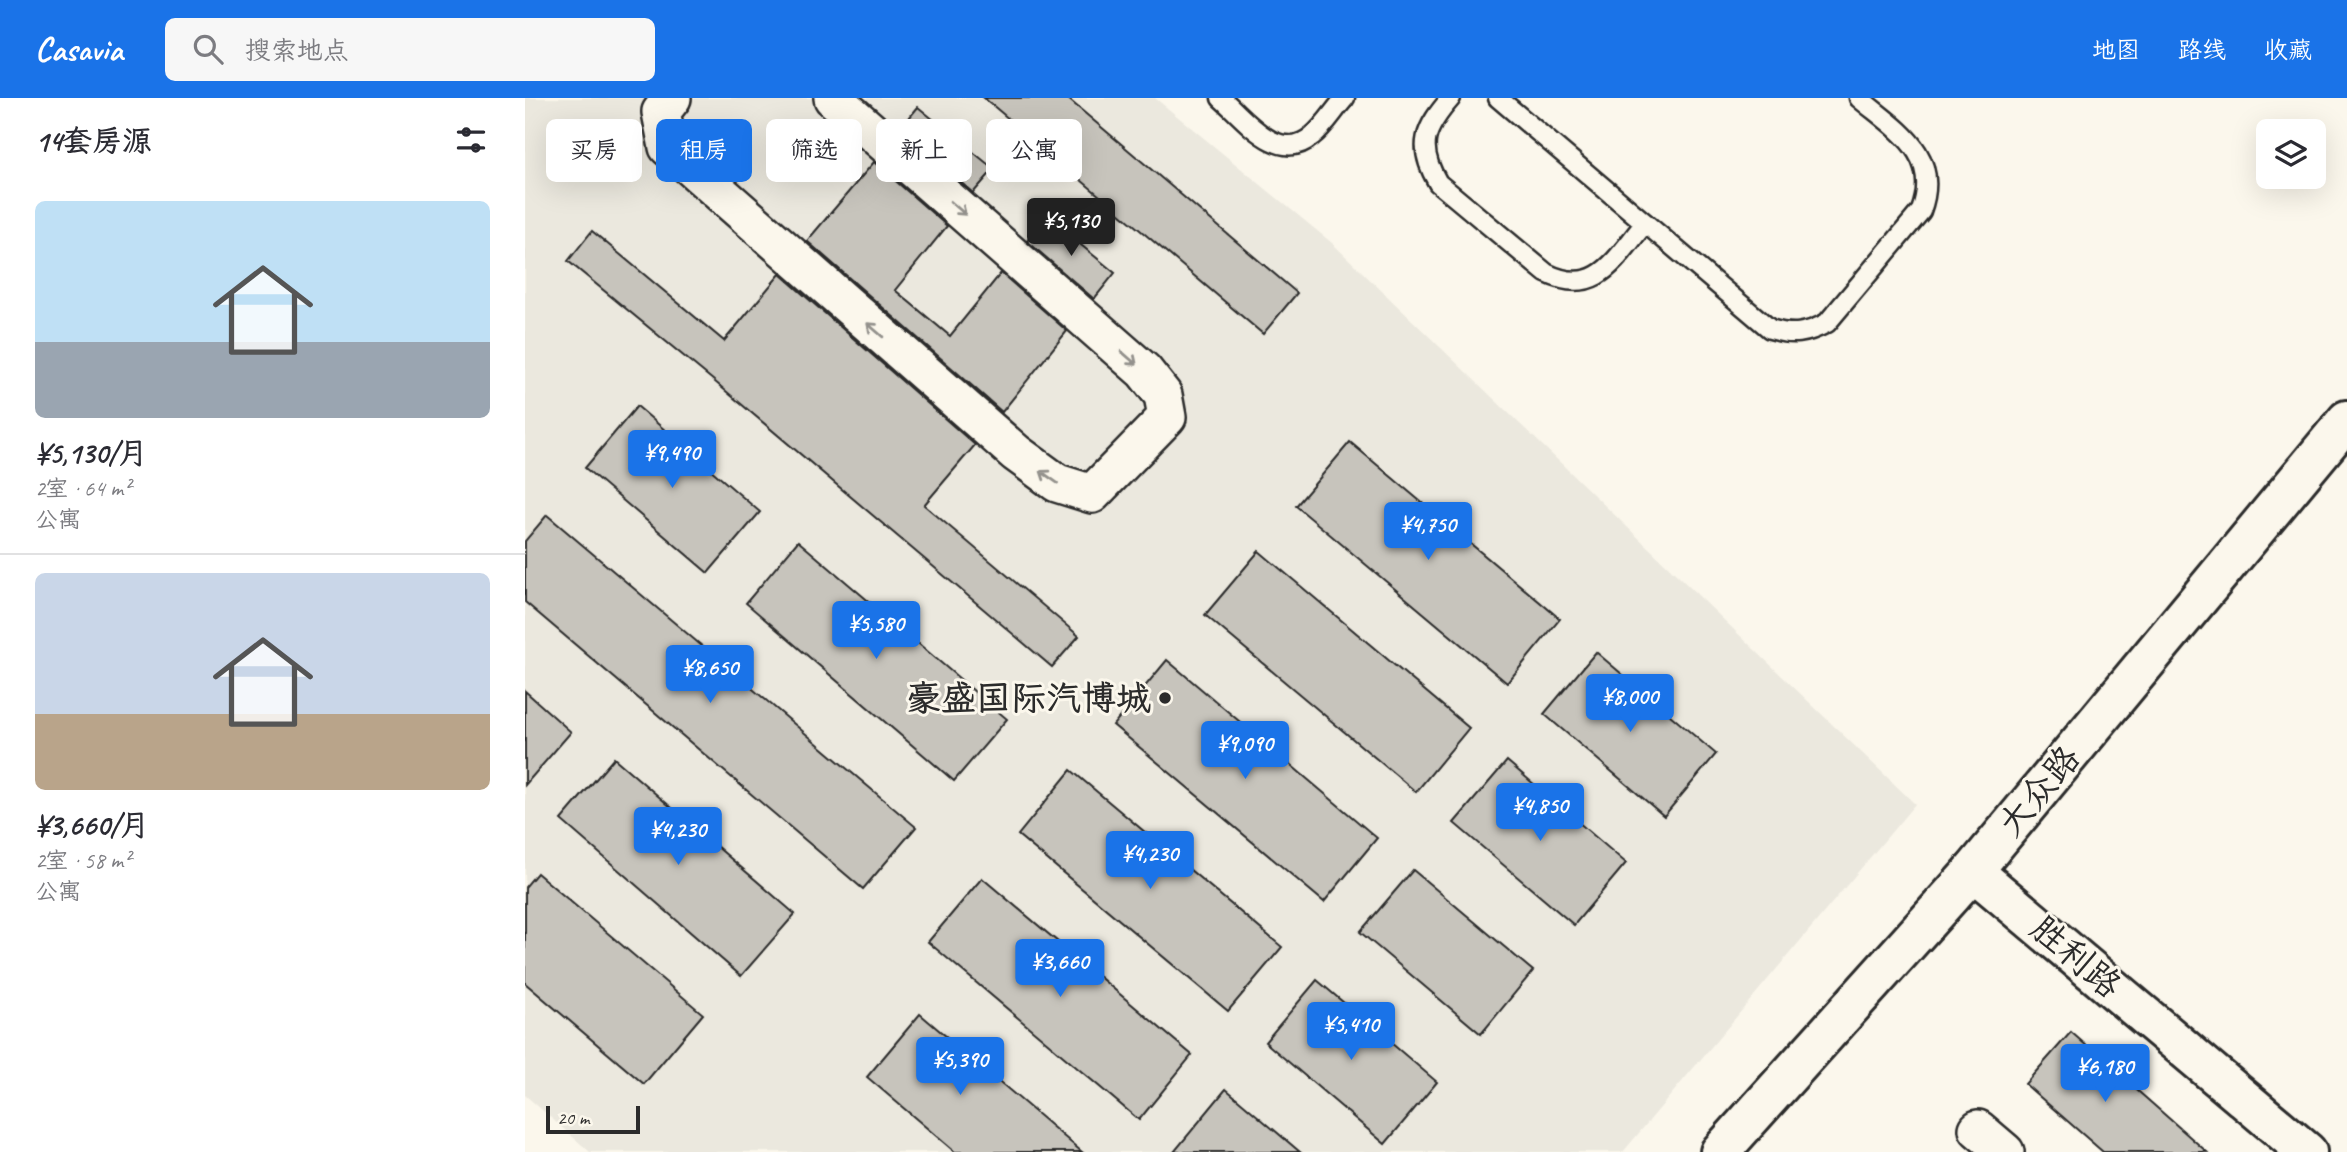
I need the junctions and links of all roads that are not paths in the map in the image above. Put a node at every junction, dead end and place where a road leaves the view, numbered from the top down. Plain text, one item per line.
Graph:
1 (672, 98) edge
2 (833, 98) edge
3 (1221, 98) edge
4 (1345, 98) edge
5 (1451, 98) edge
6 (1498, 98) edge
7 (1859, 98) edge
8 (1645, 223) junction
9 (2347, 420) edge
10 (1973, 871) junction
11 (1720, 1152) edge
12 (2307, 1152) edge

2 -> 1 street
3 - 4 lane
5 - 8 lane
6 - 8 lane
7 - 8 lane
9 - 10 street, 大众路
10 - 11 street, 大众路
10 - 12 street, 胜利路

